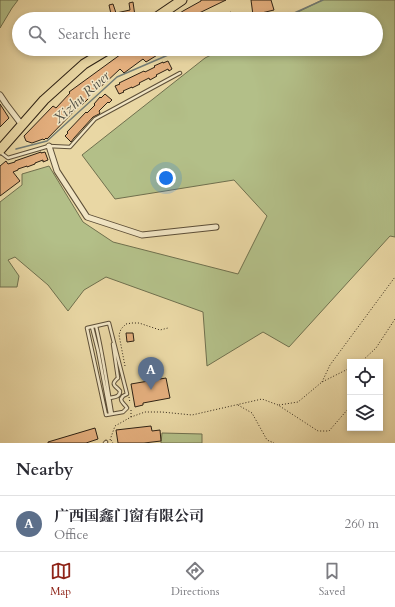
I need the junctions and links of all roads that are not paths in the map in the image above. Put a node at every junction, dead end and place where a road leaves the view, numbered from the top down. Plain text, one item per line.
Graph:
1 (182, 0) edge
2 (164, 12) edge
3 (97, 56) edge
4 (180, 73) dead end
5 (0, 95) edge
6 (22, 125) junction
7 (49, 146) junction
8 (0, 151) edge
9 (216, 227) dead end
10 (109, 323) junction
11 (96, 326) junction
12 (92, 327) junction
13 (109, 398) junction
14 (111, 414) junction

1 - 2 highway
3 - 6 highway
4 - 7 lane
5 - 6 street
6 - 8 highway
7 - 8 lane
7 - 9 street
10 - 11 lane
10 - 13 lane
10 - 14 lane
11 - 12 lane
11 - 13 lane
12 - 14 lane
12 - 14 lane
13 - 14 lane

